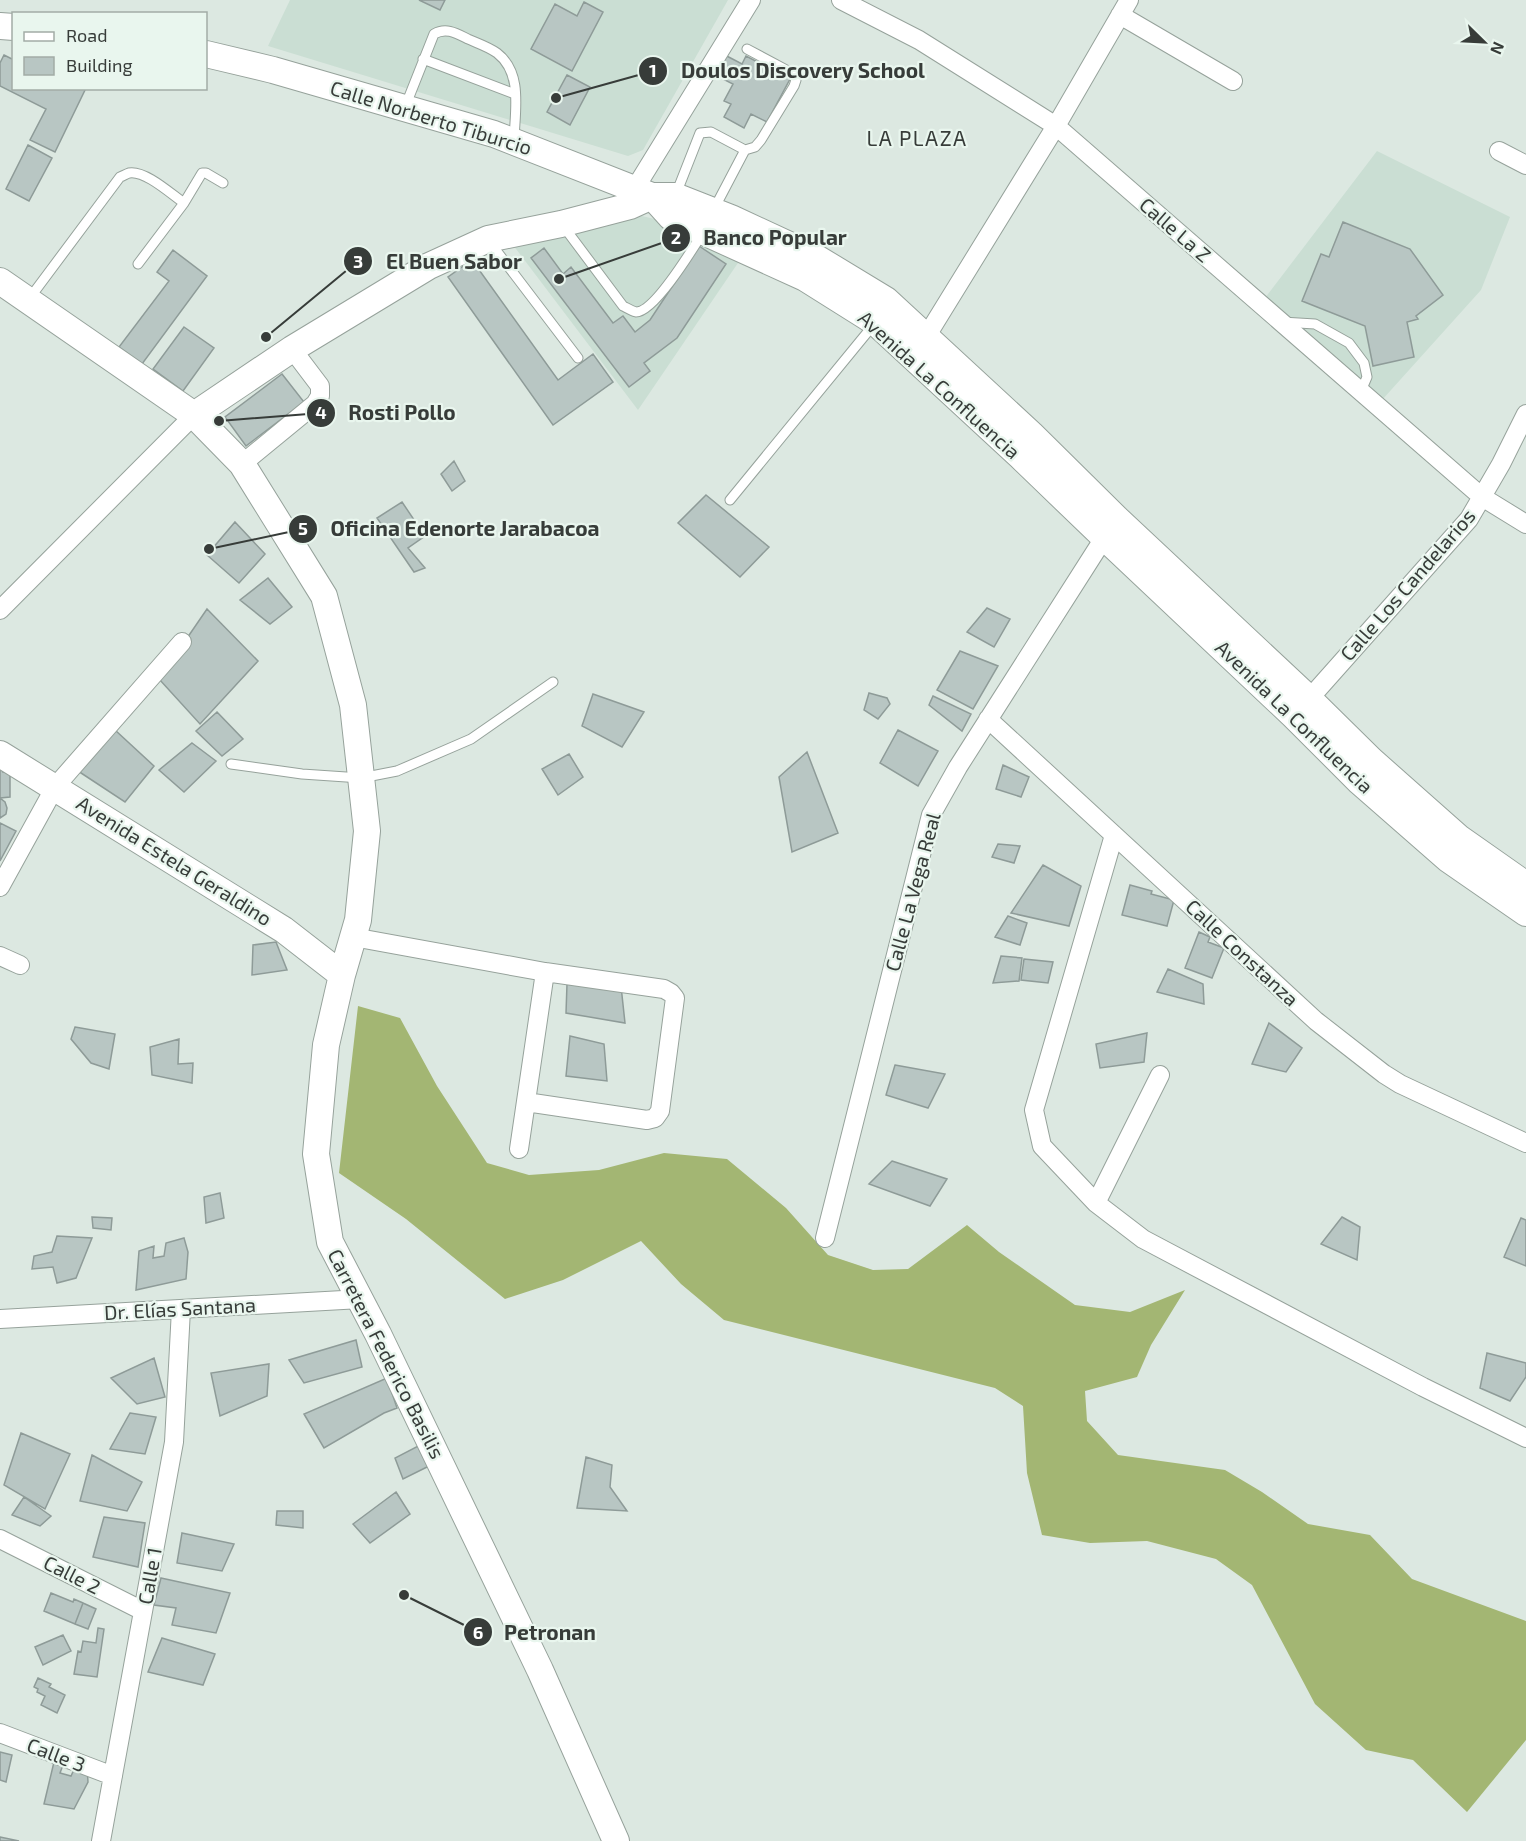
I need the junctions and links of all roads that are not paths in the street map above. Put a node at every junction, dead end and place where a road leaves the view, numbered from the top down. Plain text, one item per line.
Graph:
1 (751, 0) edge
2 (841, 0) edge
3 (864, 6) edge
4 (1125, 7) edge
5 (747, 49) dead end
6 (207, 54) edge
7 (423, 59) junction
8 (1233, 81) dead end
9 (515, 94) junction
10 (405, 107) junction
11 (1056, 126) junction
12 (514, 142) junction
13 (745, 150) junction
14 (1499, 151) dead end
15 (1526, 165) edge
16 (224, 183) dead end
17 (654, 194) junction
18 (184, 202) junction
19 (708, 221) junction
20 (561, 224) junction
21 (488, 239) junction
22 (138, 264) dead end
23 (0, 280) edge
24 (28, 301) junction
25 (880, 311) junction
26 (1281, 322) junction
27 (926, 337) junction
28 (292, 349) junction
29 (578, 358) dead end
30 (1361, 392) junction
31 (1526, 414) edge
32 (194, 415) junction
33 (242, 464) junction
34 (1482, 497) junction
35 (730, 500) dead end
36 (1526, 524) edge
37 (1110, 528) junction
38 (0, 610) edge
39 (182, 642) dead end
40 (553, 682) dead end
41 (1302, 708) junction
42 (988, 719) junction
43 (0, 754) edge
44 (231, 764) dead end
45 (361, 778) junction
46 (55, 787) junction
47 (1114, 835) junction
48 (1526, 885) edge
49 (0, 887) edge
50 (1526, 913) edge
51 (353, 937) junction
52 (0, 956) edge
53 (20, 965) dead end
54 (545, 972) junction
55 (342, 975) junction
56 (1160, 1075) dead end
57 (526, 1102) junction
58 (1526, 1143) edge
59 (519, 1149) dead end
60 (1096, 1203) junction
61 (825, 1238) dead end
62 (361, 1299) junction
63 (181, 1309) junction
64 (0, 1319) edge
65 (1526, 1438) edge
66 (0, 1539) edge
67 (143, 1611) junction
68 (0, 1732) edge
69 (113, 1776) junction
70 (101, 1841) edge
71 (616, 1841) edge

1 - 17 street
2 - 3 street, Calle La Z
3 - 11 street, Calle La Z
4 - 8 street
4 - 11 street
5 - 13 lane
6 - 10 street, Calle Norberto Tiburcio
7 - 9 lane
7 - 9 lane
7 - 10 lane
9 - 12 lane
10 - 12 street, Calle Norberto Tiburcio
11 - 26 street, Calle La Z
11 - 27 street
12 - 17 street, Calle Norberto Tiburcio
13 - 17 lane
13 - 19 lane
14 - 15 street
16 - 18 lane
17 - 19 street, Avenida La Confluencia
17 - 20 street
18 - 22 lane
18 - 24 lane
19 - 20 lane
19 - 25 street, Avenida La Confluencia
20 - 21 street
21 - 28 street
21 - 29 lane
23 - 24 street, Carretera Federico Basilis
24 - 32 street, Carretera Federico Basilis
25 - 27 street, Avenida La Confluencia
25 - 35 lane
25 - 37 street, Avenida La Confluencia
26 - 30 street, Calle La Z
26 - 30 lane
27 - 37 street, Avenida La Confluencia
28 - 32 street
28 - 33 street
30 - 34 street, Calle La Z
31 - 34 street, Calle Los Candelarios
32 - 33 street, Carretera Federico Basilis
32 - 38 street
33 - 45 street, Carretera Federico Basilis
34 - 36 street, Calle La Z
34 - 41 street, Calle Los Candelarios
37 - 41 street, Avenida La Confluencia
37 - 42 street, Calle La Vega Real
39 - 46 street
40 - 45 lane
41 - 48 street, Avenida La Confluencia
41 - 50 street, Avenida La Confluencia
42 - 47 street, Calle Constanza
42 - 61 street, Calle La Vega Real
43 - 46 street, Avenida Estela Geraldino
44 - 45 lane
45 - 51 street, Carretera Federico Basilis
46 - 49 street
46 - 55 street, Avenida Estela Geraldino
47 - 58 street, Calle Constanza
47 - 60 street
51 - 54 street
51 - 55 street, Carretera Federico Basilis
52 - 53 street
54 - 57 street
54 - 57 street
55 - 62 street, Carretera Federico Basilis
56 - 60 street
57 - 59 street
60 - 65 street
62 - 63 street, Dr. Elías Santana
62 - 71 street, Carretera Federico Basilis
63 - 64 street, Dr. Elías Santana
63 - 67 street, Calle 1
66 - 67 street, Calle 2
67 - 69 street, Calle 1
68 - 69 street, Calle 3
69 - 70 street, Calle 1

